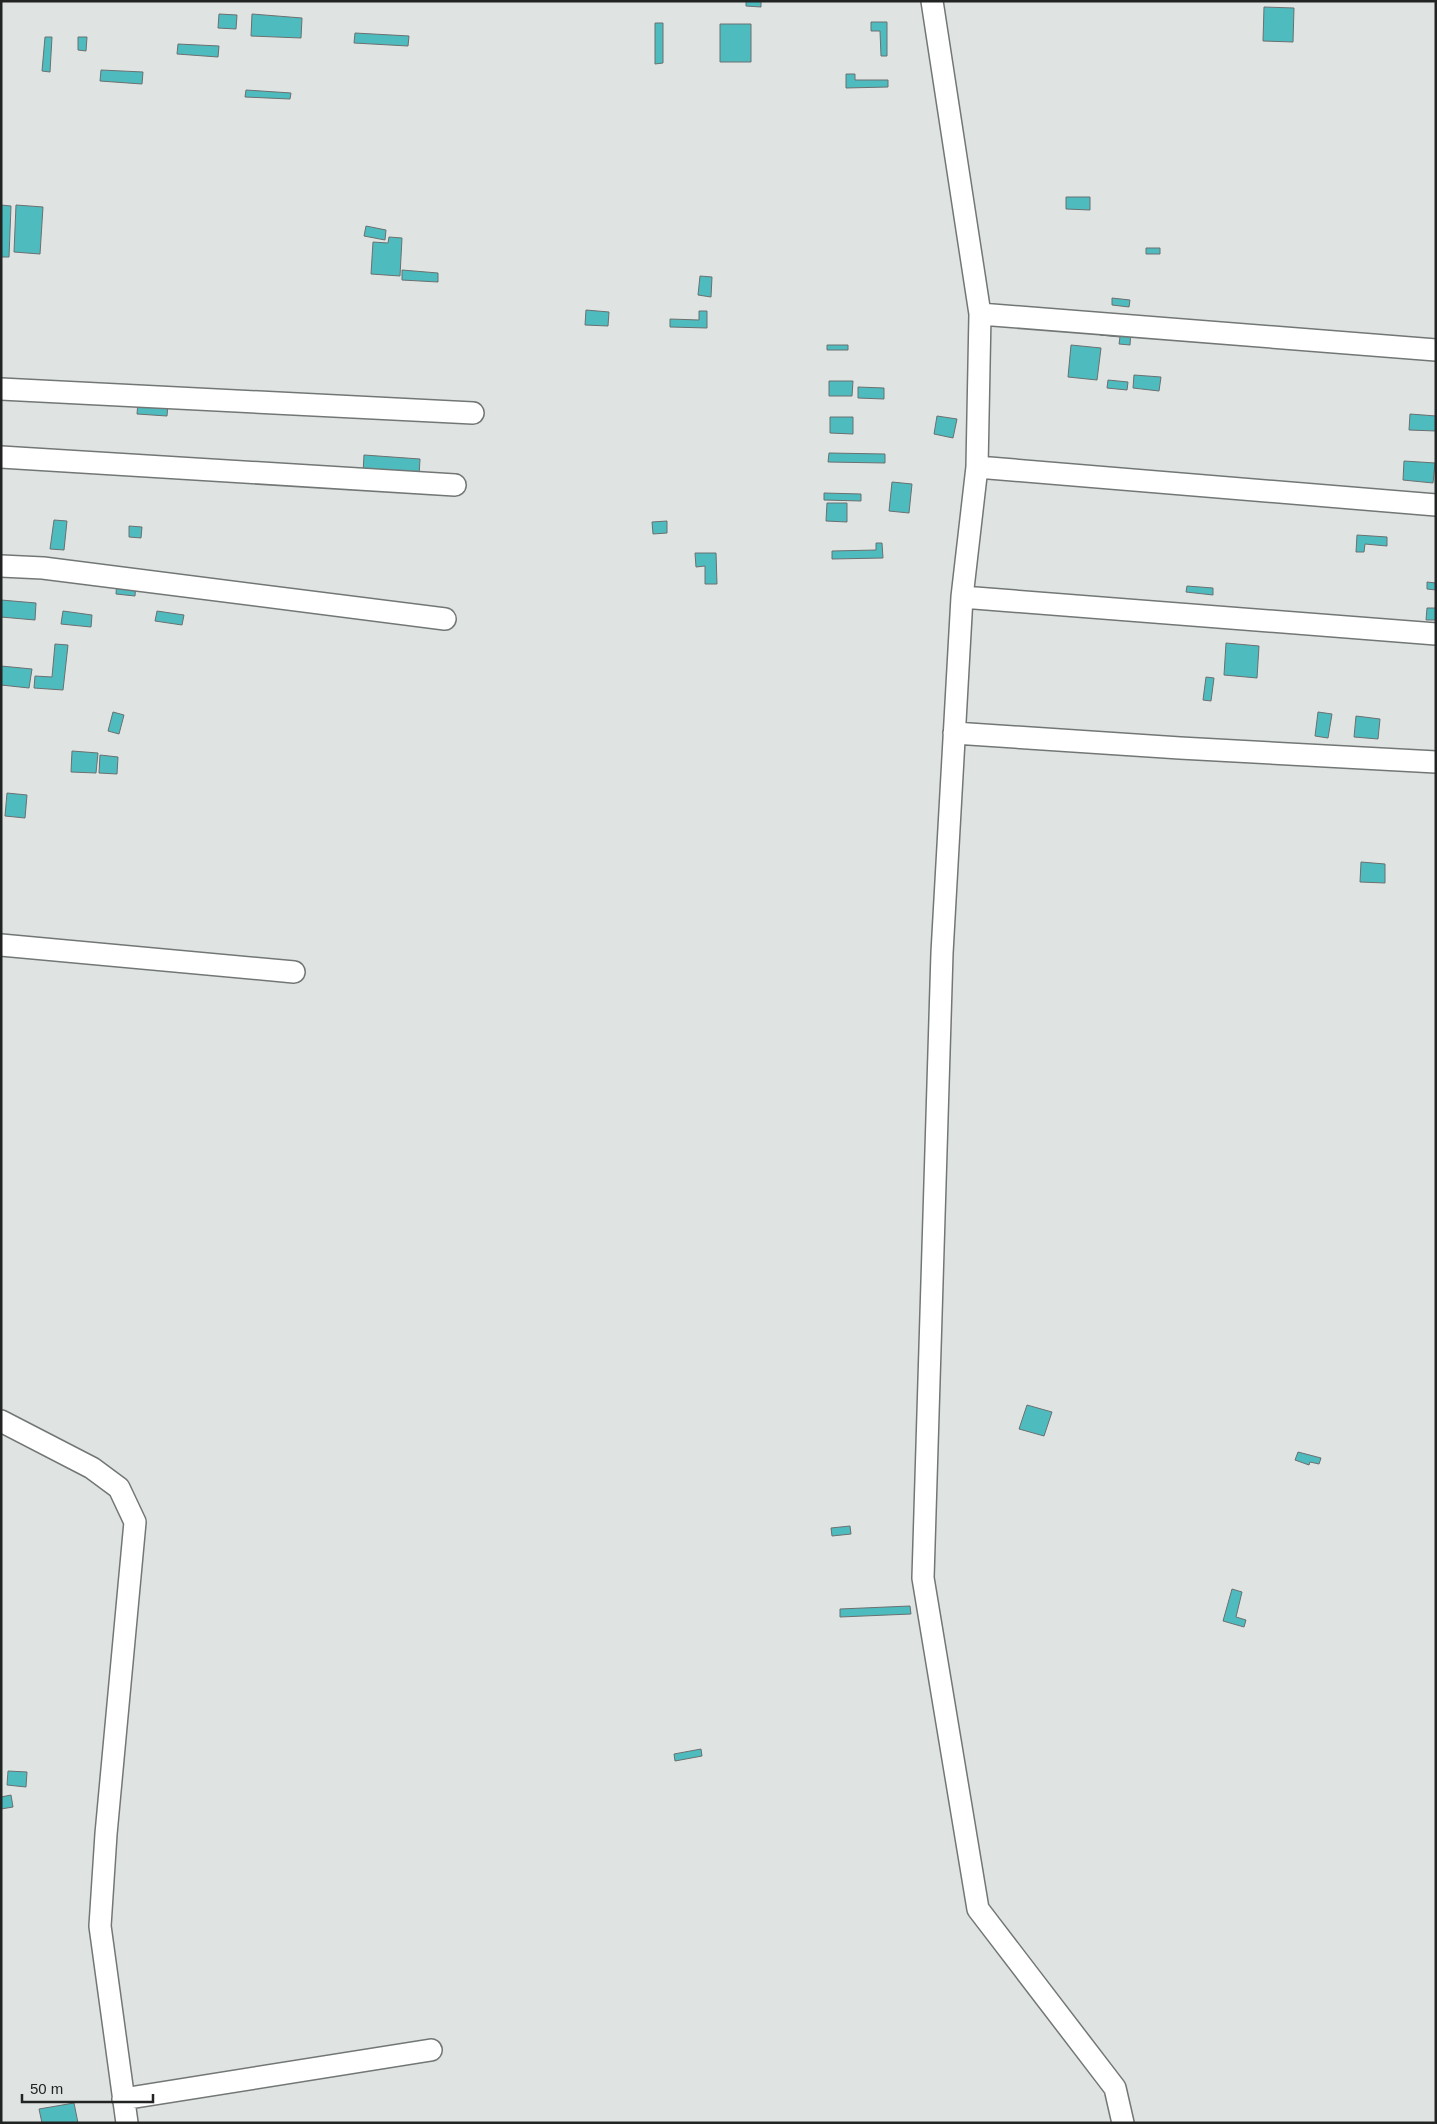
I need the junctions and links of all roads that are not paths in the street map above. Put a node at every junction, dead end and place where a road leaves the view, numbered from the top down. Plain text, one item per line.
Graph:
1 (932, 1) edge
2 (980, 314) junction
3 (1436, 350) edge
4 (1, 389) edge
5 (473, 413) dead end
6 (1, 457) edge
7 (977, 467) junction
8 (455, 485) dead end
9 (1436, 505) edge
10 (1, 566) edge
11 (962, 596) junction
12 (445, 619) dead end
13 (1436, 634) edge
14 (954, 733) junction
15 (1436, 762) edge
16 (1, 946) edge
17 (294, 972) dead end
18 (1, 1421) edge
19 (431, 2050) dead end
20 (122, 2099) junction
21 (127, 2123) edge
22 (1123, 2123) edge

1 - 2 street
2 - 3 street
2 - 7 street
4 - 5 street
6 - 8 street
7 - 9 street
7 - 11 street
10 - 12 street
11 - 13 street
11 - 14 street
14 - 15 street
14 - 22 street
16 - 17 street
18 - 20 street
19 - 20 street
20 - 21 street

